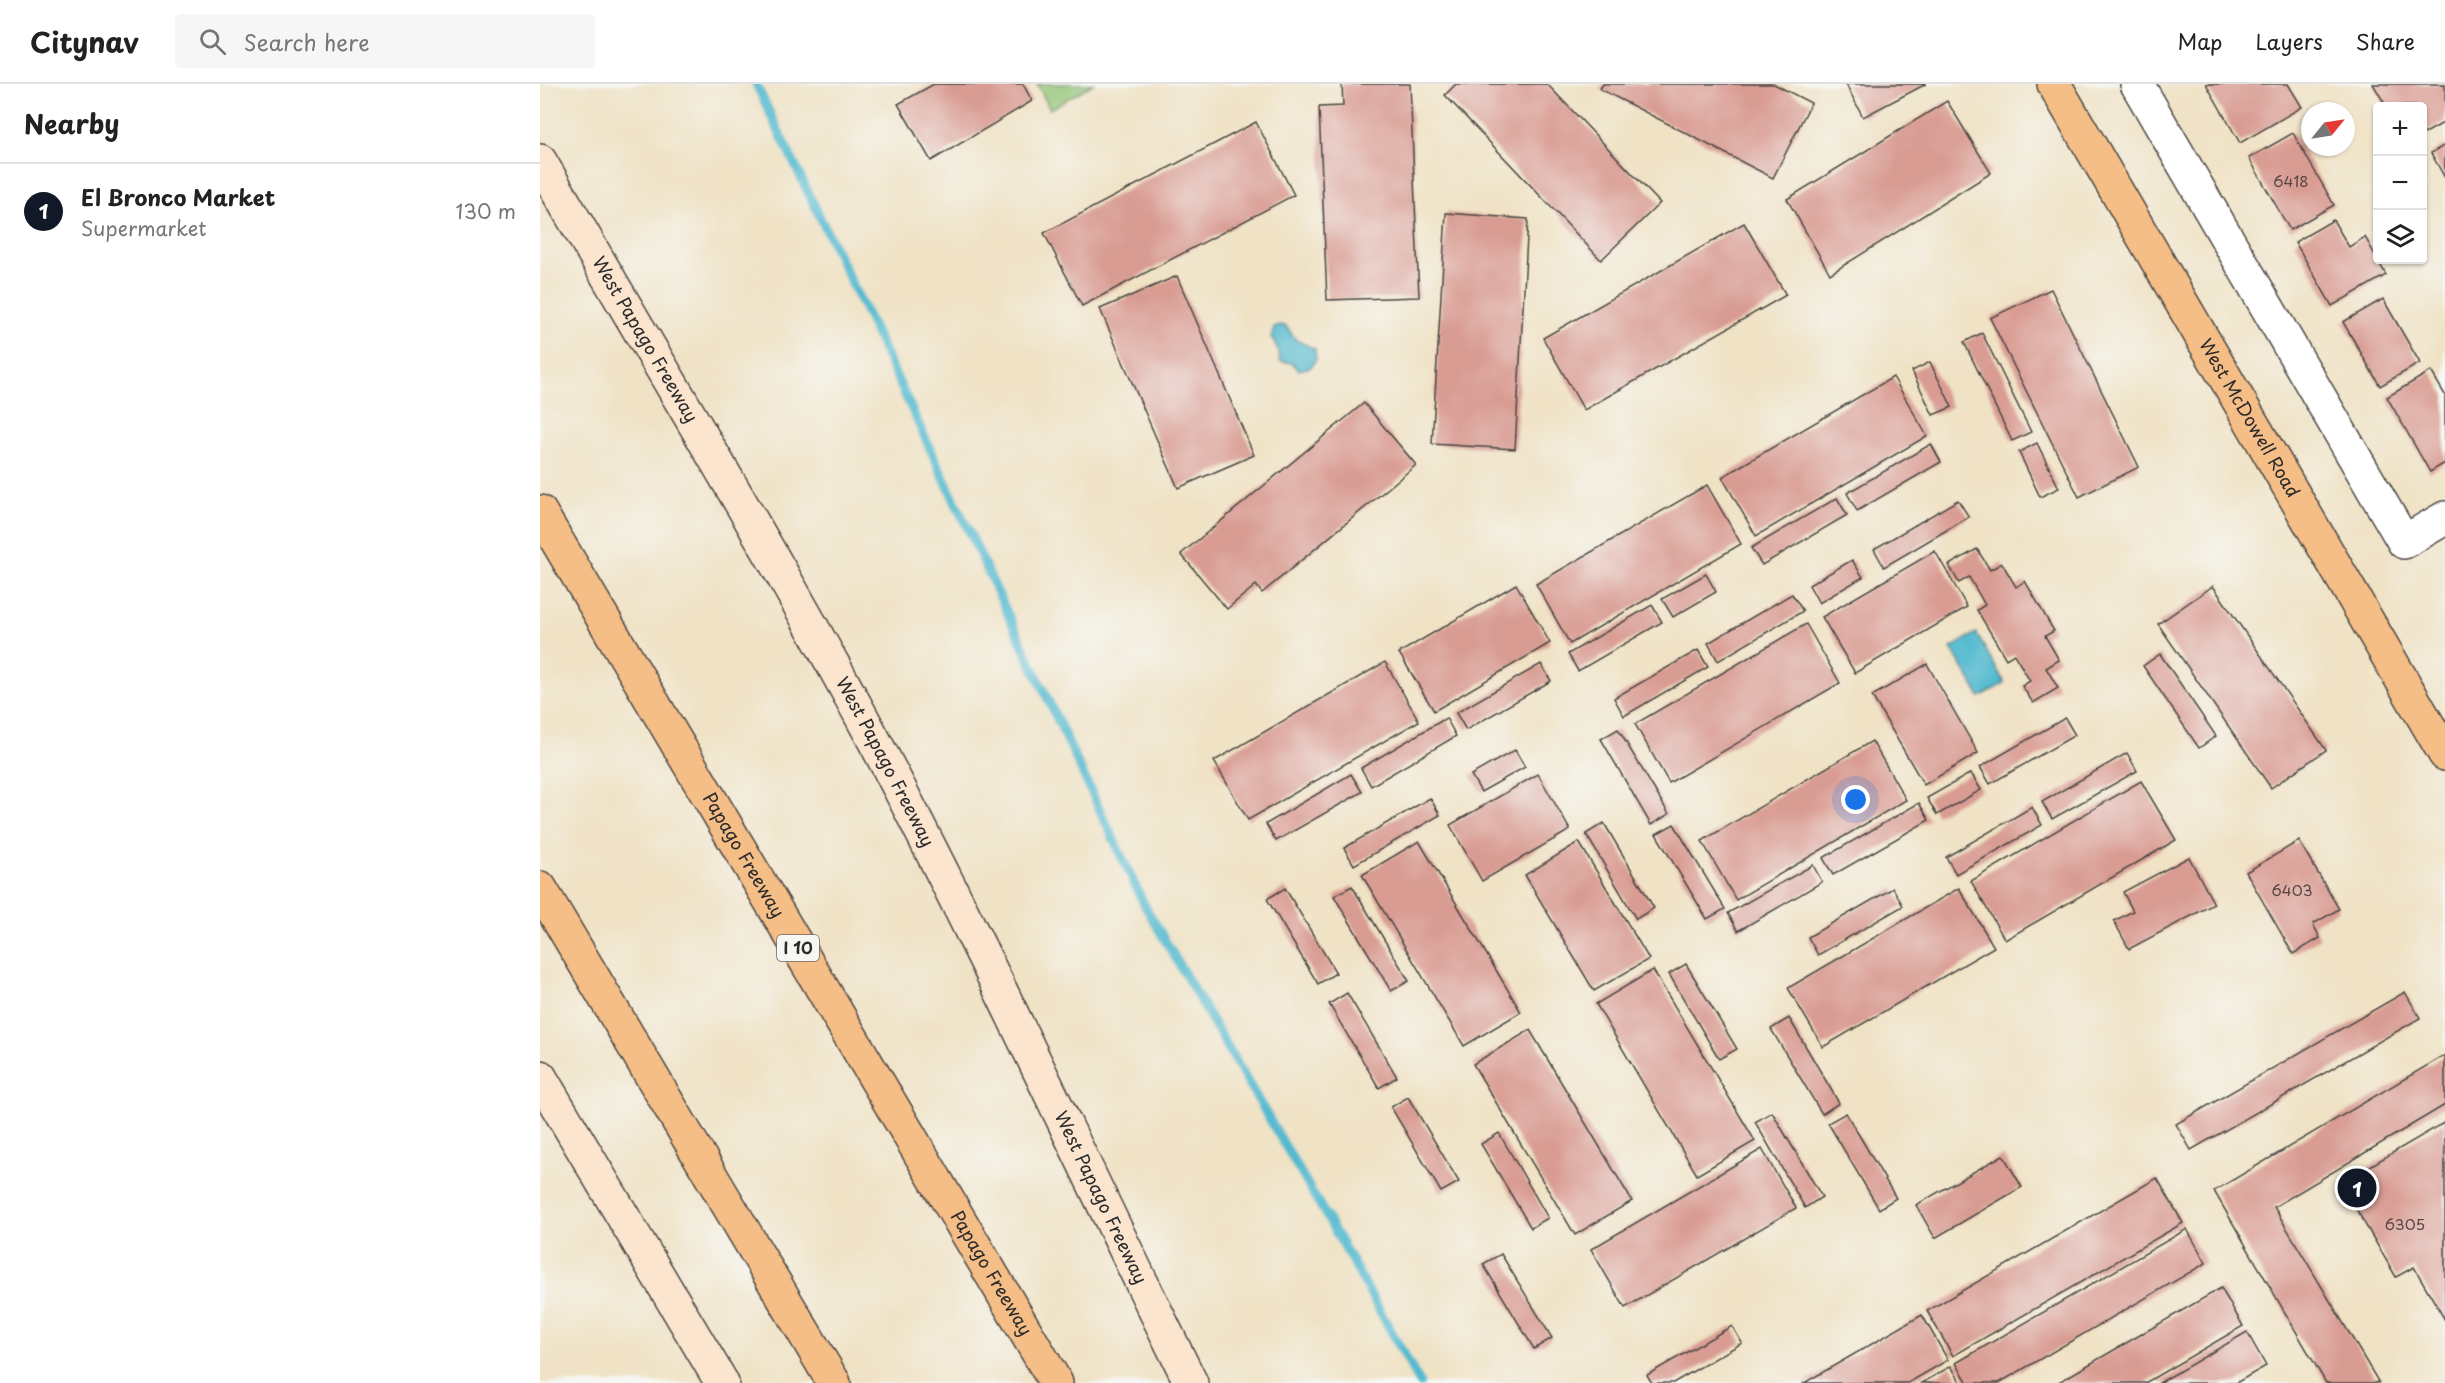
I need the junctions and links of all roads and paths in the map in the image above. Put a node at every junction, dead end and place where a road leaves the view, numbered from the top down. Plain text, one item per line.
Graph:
1 (2054, 84) edge
2 (2137, 84) edge
3 (540, 161) edge
4 (540, 512) edge
5 (2445, 518) edge
6 (2445, 754) edge
7 (540, 888) edge
8 (540, 1077) edge
9 (722, 1383) edge
10 (834, 1383) edge
11 (1056, 1383) edge
12 (1191, 1383) edge

1 - 6 main road, West McDowell Road
2 - 5 street
3 - 12 main road, West Papago Freeway
4 - 11 main road, Papago Freeway / I 10
7 - 10 main road
8 - 9 main road

